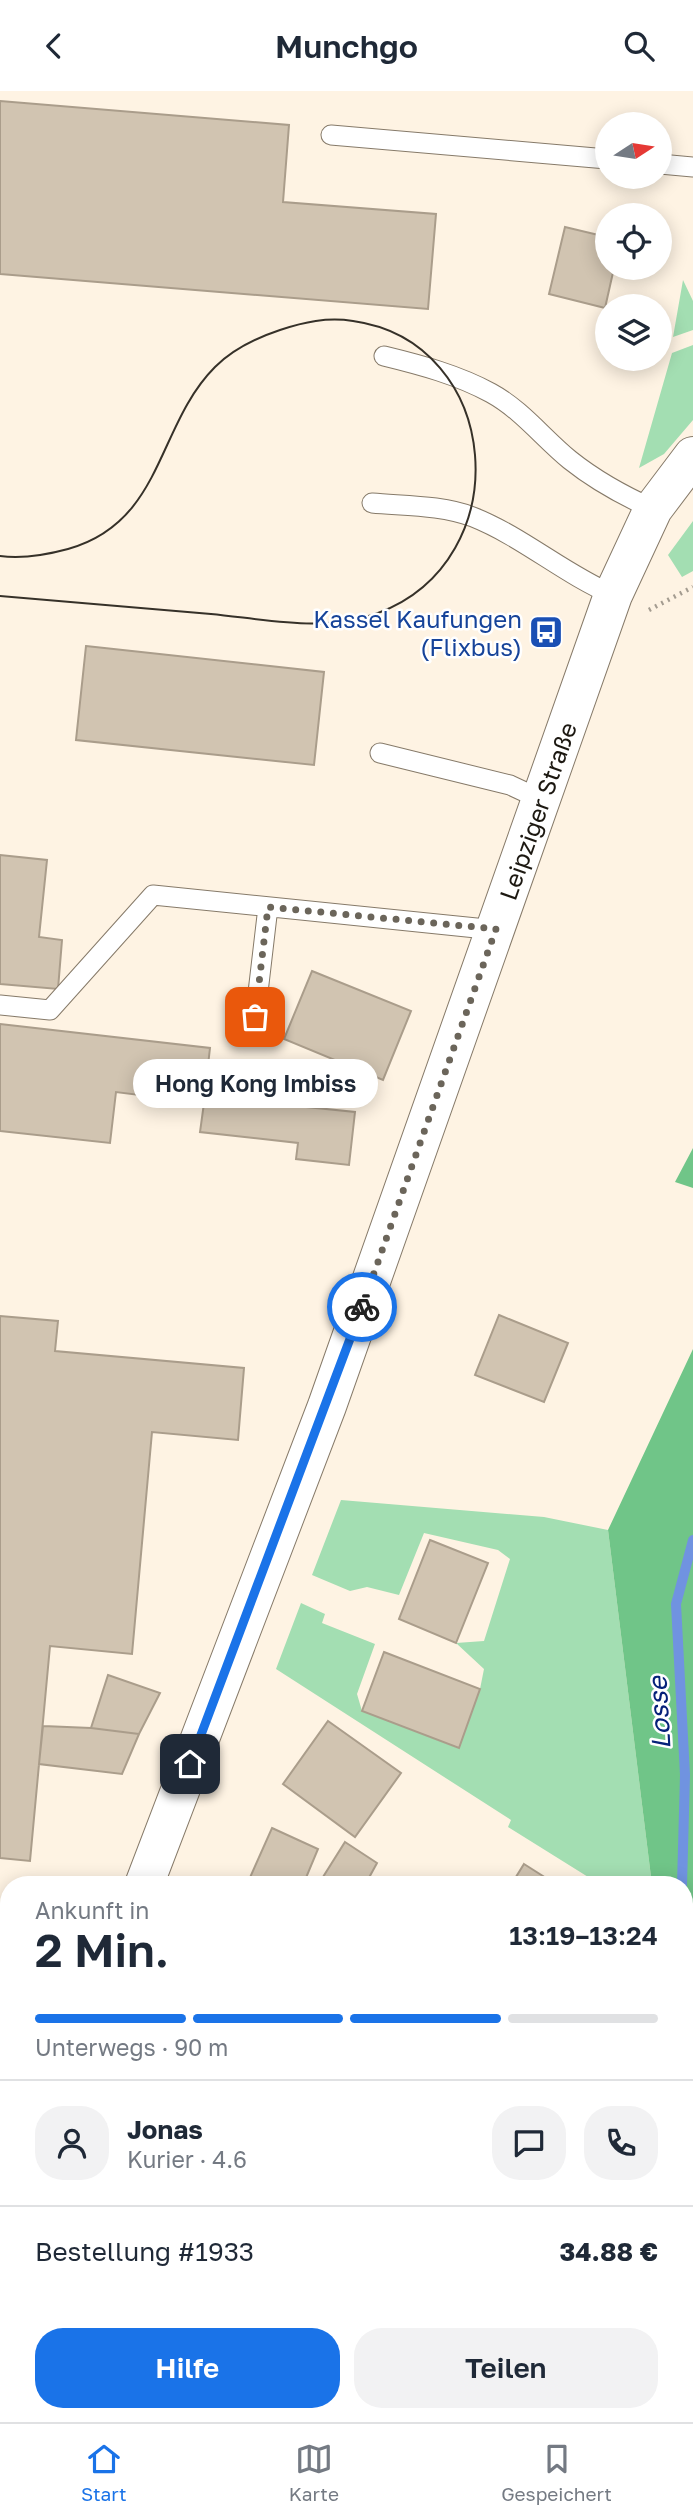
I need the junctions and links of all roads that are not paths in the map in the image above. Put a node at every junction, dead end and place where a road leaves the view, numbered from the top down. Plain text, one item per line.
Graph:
1 (331, 135) dead end
2 (595, 158) edge
3 (672, 165) edge
4 (693, 167) edge
5 (384, 356) dead end
6 (693, 456) edge
7 (372, 503) dead end
8 (653, 509) junction
9 (613, 595) junction
10 (380, 753) dead end
11 (542, 800) junction
12 (268, 907) junction
13 (496, 929) junction
14 (0, 1005) edge
15 (255, 1017) dead end
16 (147, 1876) edge

1 - 2 lane
3 - 4 lane
5 - 8 lane
6 - 8 street, Leipziger Straße
7 - 9 lane
8 - 9 street, Leipziger Straße
9 - 11 street, Leipziger Straße
10 - 11 lane
11 - 13 street, Leipziger Straße
12 - 13 lane
12 - 14 lane
12 - 15 lane
13 - 16 street, Leipziger Straße

